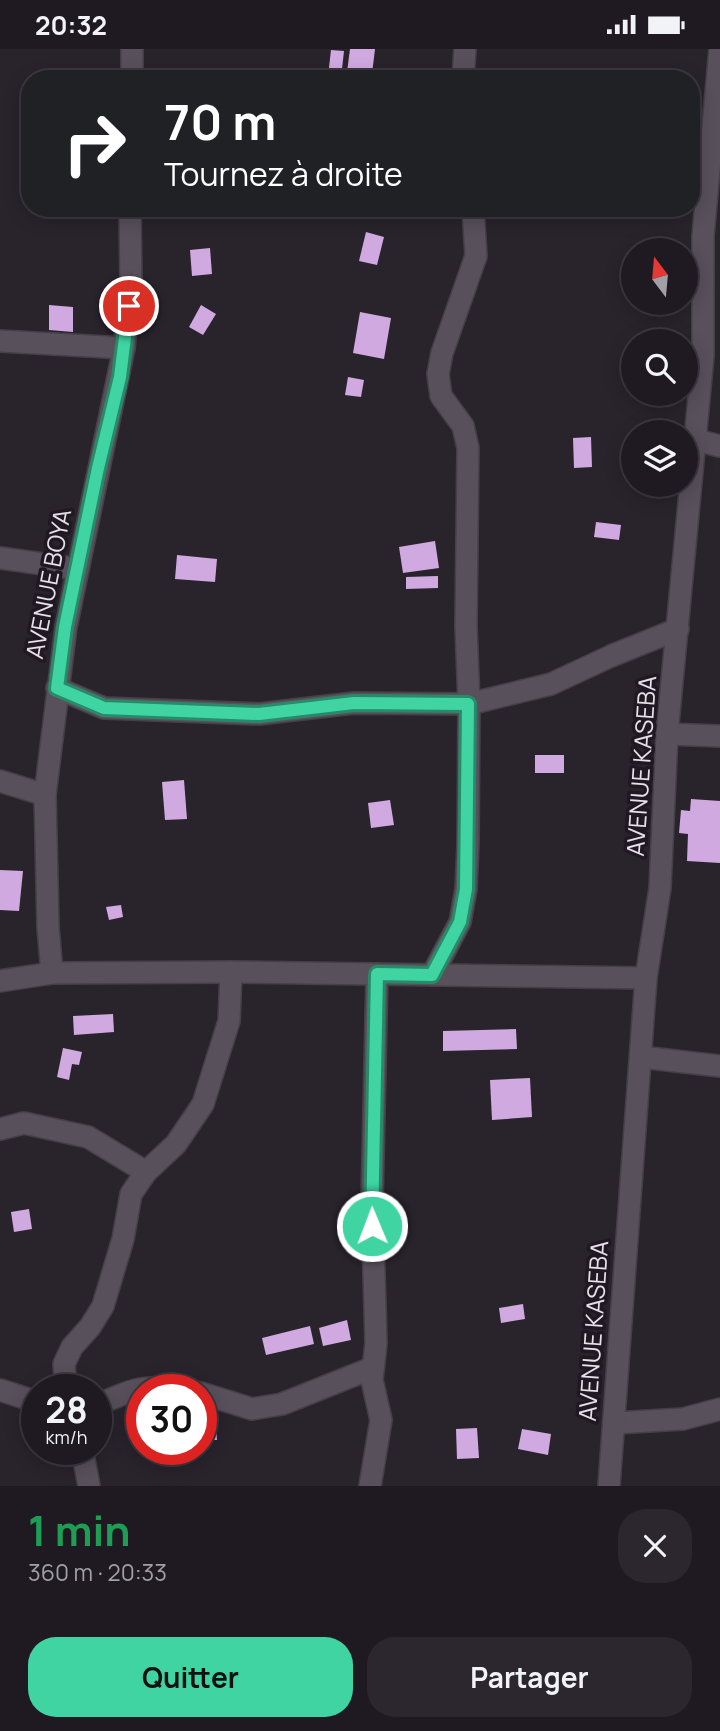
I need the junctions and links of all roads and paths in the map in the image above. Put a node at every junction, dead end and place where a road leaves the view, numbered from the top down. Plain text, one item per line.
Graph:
1 (132, 49) edge
2 (465, 49) edge
3 (720, 49) edge
4 (132, 70) edge
5 (464, 70) edge
6 (130, 217) edge
7 (474, 217) edge
8 (0, 341) edge
9 (124, 348) junction
10 (698, 420) edge
11 (698, 440) edge
12 (720, 446) edge
13 (691, 497) edge
14 (0, 558) edge
15 (78, 569) junction
16 (678, 629) junction
17 (57, 688) junction
18 (468, 704) junction
19 (667, 734) junction
20 (720, 736) edge
21 (0, 781) edge
22 (45, 795) junction
23 (231, 972) junction
24 (52, 973) junction
25 (377, 974) junction
26 (432, 975) junction
27 (646, 978) junction
28 (0, 981) edge
29 (641, 1057) junction
30 (720, 1066) edge
31 (0, 1129) edge
32 (146, 1172) junction
33 (372, 1367) junction
34 (65, 1374) edge
35 (0, 1390) edge
36 (21, 1397) edge
37 (217, 1399) edge
38 (720, 1409) edge
39 (615, 1423) junction
40 (85, 1465) edge
41 (89, 1486) edge
42 (370, 1486) edge
43 (609, 1486) edge

1 - 4 street
2 - 5 street
3 - 10 street, AVENUE KASEBA
6 - 9 street, AVENUE BOYA
7 - 18 street
8 - 9 street
9 - 15 street, AVENUE BOYA
11 - 12 street
13 - 16 street, AVENUE KASEBA
14 - 15 street
15 - 17 street, AVENUE BOYA
16 - 18 street
16 - 19 street, AVENUE KASEBA
17 - 18 street
17 - 22 street, AVENUE BOYA
18 - 26 street
19 - 20 street
19 - 27 street, AVENUE KASEBA
21 - 22 street
22 - 24 street, AVENUE BOYA
23 - 24 street
23 - 25 street
23 - 32 street
24 - 28 street
25 - 26 street
25 - 33 street
26 - 27 street
27 - 29 street, AVENUE KASEBA
29 - 30 street
29 - 39 street, AVENUE KASEBA
31 - 32 street
32 - 34 street
33 - 37 street
33 - 42 street
35 - 36 street
38 - 39 street
39 - 43 street, AVENUE KASEBA
40 - 41 street

